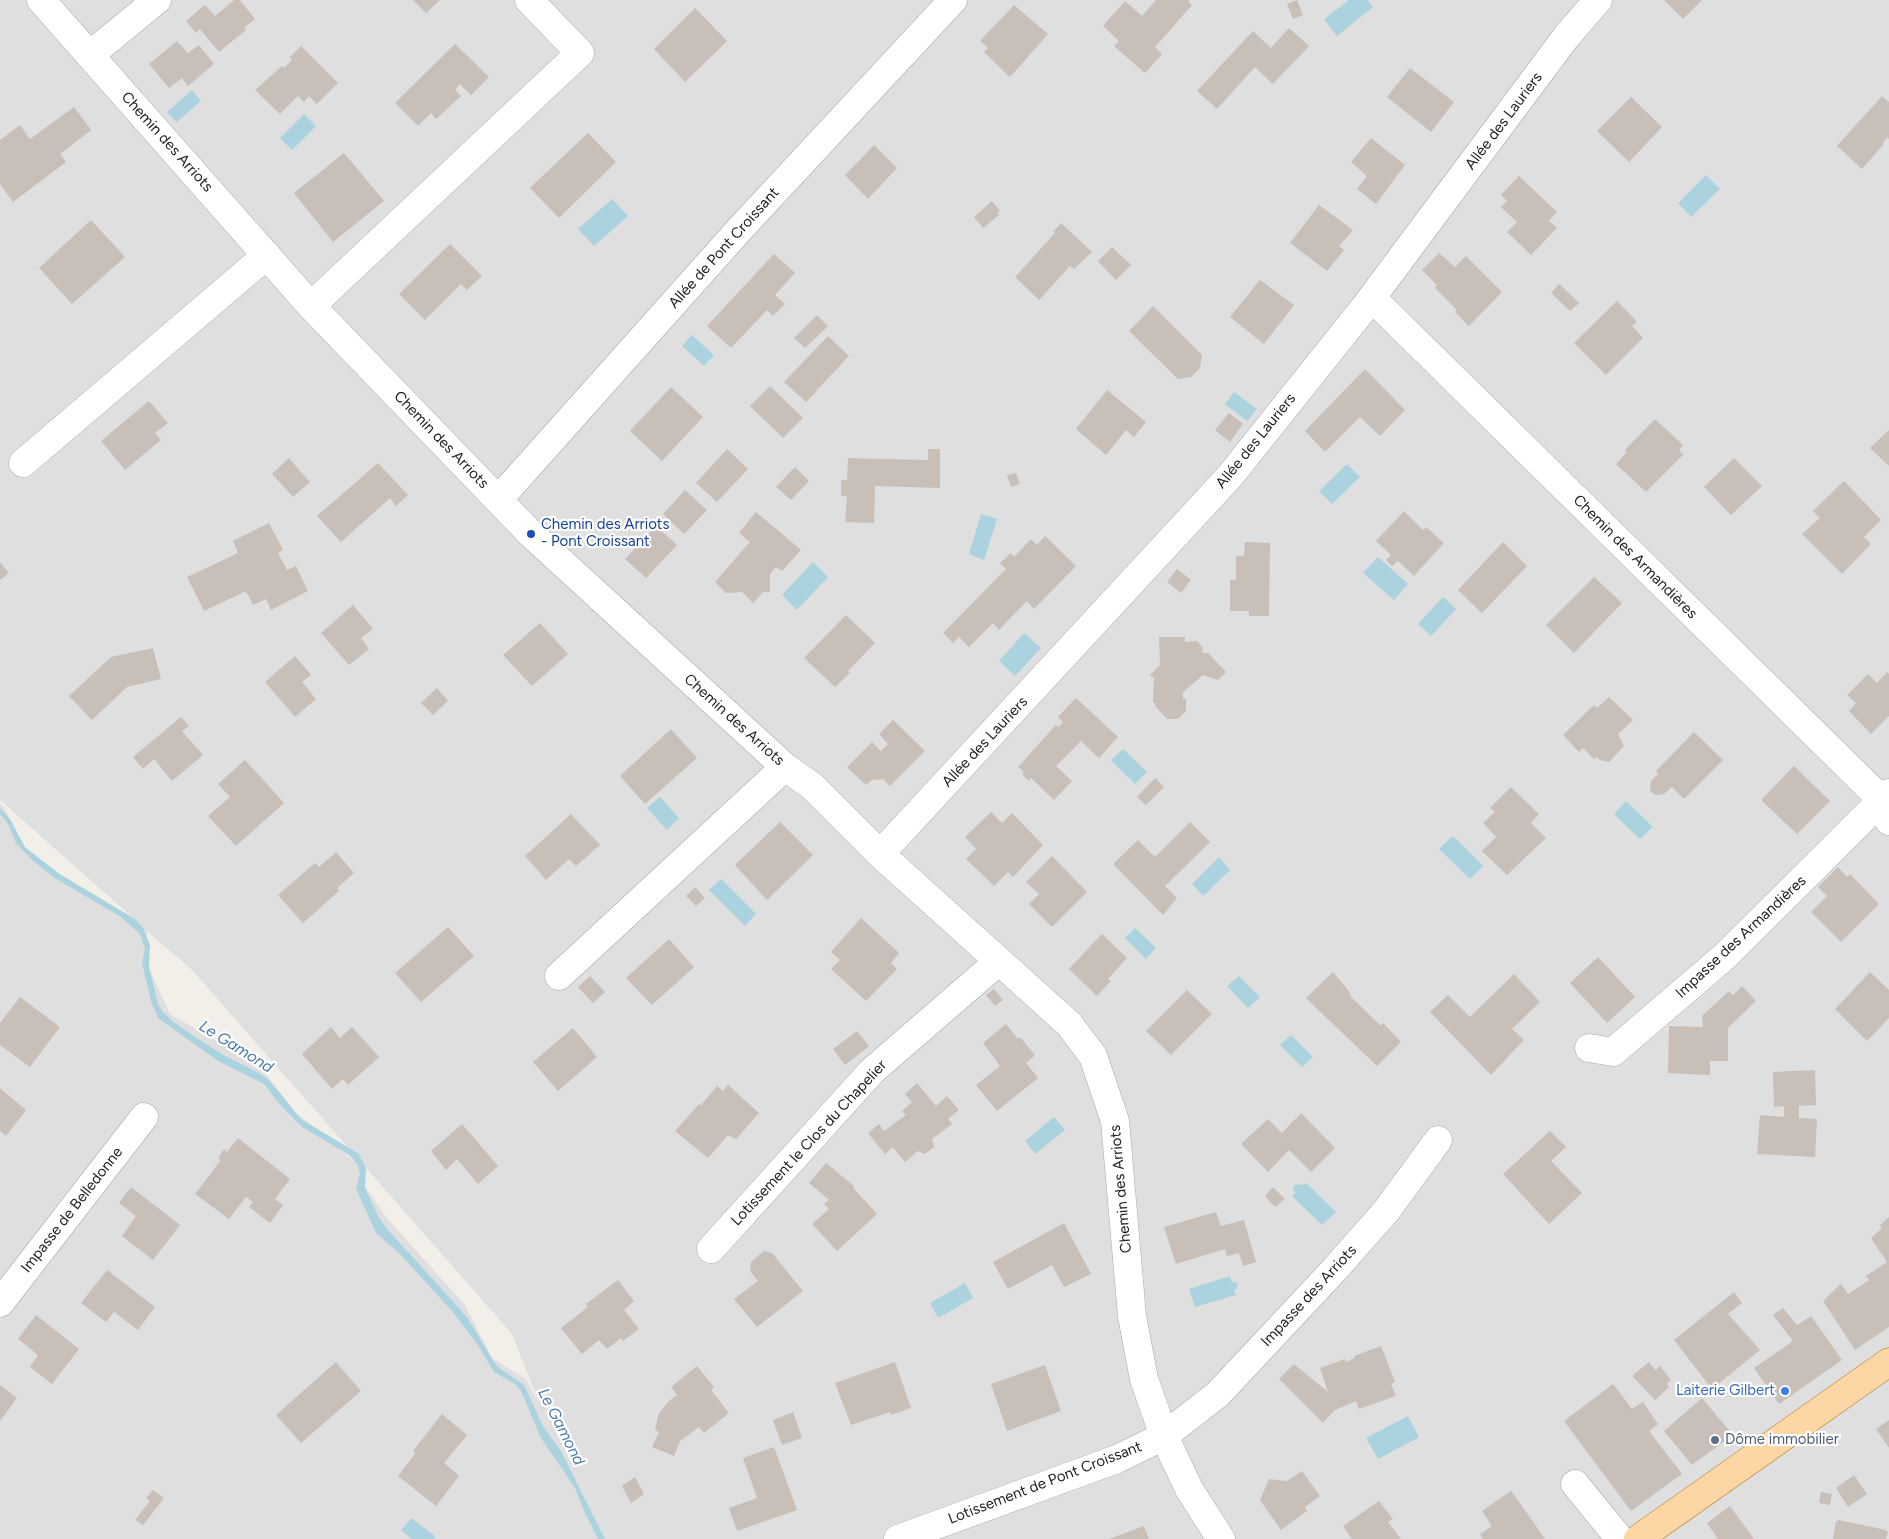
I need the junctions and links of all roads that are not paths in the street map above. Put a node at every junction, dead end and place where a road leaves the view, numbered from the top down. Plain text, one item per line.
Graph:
1 (41, 0) edge
2 (158, 0) edge
3 (529, 0) edge
4 (953, 0) edge
5 (1598, 0) edge
6 (90, 55) junction
7 (267, 255) junction
8 (1372, 298) junction
9 (311, 306) junction
10 (23, 463) dead end
11 (498, 500) junction
12 (786, 767) junction
13 (1887, 805) edge
14 (880, 854) junction
15 (999, 961) junction
16 (559, 976) dead end
17 (1589, 1048) dead end
18 (144, 1117) dead end
19 (1438, 1140) dead end
20 (711, 1249) dead end
21 (0, 1303) edge
22 (1889, 1362) edge
23 (1164, 1436) junction
24 (1575, 1484) dead end
25 (898, 1539) edge
26 (1220, 1539) edge
27 (1620, 1539) edge
28 (1638, 1539) edge

1 - 6 street, Chemin des Arriots
2 - 6 street
3 - 9 street
4 - 11 street, Allée de Pont Croissant
5 - 8 street, Allée des Lauriers
6 - 7 street, Chemin des Arriots
7 - 9 street, Chemin des Arriots
7 - 10 street
8 - 13 street, Chemin des Armandières
8 - 14 street, Allée des Lauriers
9 - 11 street, Chemin des Arriots
11 - 12 street, Chemin des Arriots
12 - 14 street, Chemin des Arriots
12 - 16 street
13 - 17 street, Impasse des Armandières
14 - 15 street, Chemin des Arriots
15 - 20 street, Lotissement le Clos du Chapelier
15 - 23 street, Chemin des Arriots
18 - 21 street, Impasse de Belledonne
19 - 23 street, Impasse des Arriots
22 - 28 main road
23 - 25 street, Lotissement de Pont Croissant
23 - 26 street, Chemin des Arriots
24 - 27 street

